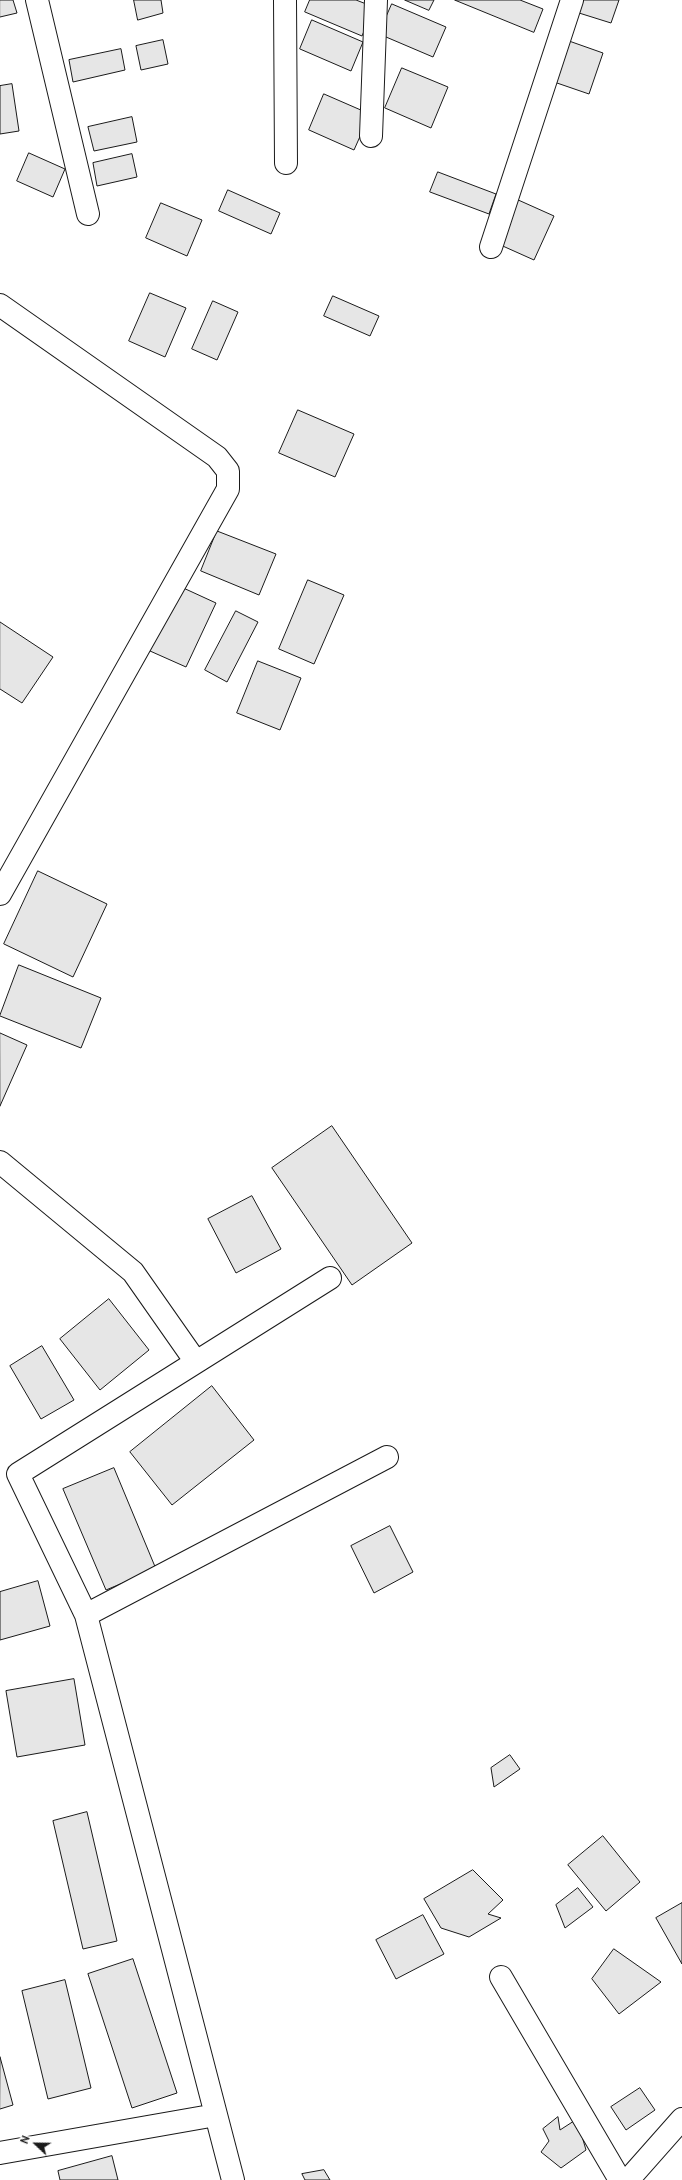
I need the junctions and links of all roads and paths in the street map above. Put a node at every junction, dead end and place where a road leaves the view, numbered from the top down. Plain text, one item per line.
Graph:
1 (37, 0) edge
2 (285, 0) edge
3 (376, 0) edge
4 (572, 0) edge
5 (372, 136) dead end
6 (286, 163) dead end
7 (88, 214) dead end
8 (491, 247) dead end
9 (0, 305) edge
10 (0, 894) edge
11 (0, 1162) edge
12 (330, 1278) dead end
13 (196, 1362) junction
14 (387, 1457) dead end
15 (86, 1615) junction
16 (500, 1977) dead end
17 (216, 2115) junction
18 (682, 2119) edge
19 (0, 2153) edge
20 (233, 2180) edge
21 (620, 2180) edge
22 (628, 2180) edge

1 - 7 street
2 - 6 street
3 - 5 street
4 - 8 street
9 - 10 street
11 - 13 street
12 - 13 street
13 - 15 street
14 - 15 street
15 - 17 street
16 - 21 street
17 - 19 street
17 - 20 street
18 - 22 street

